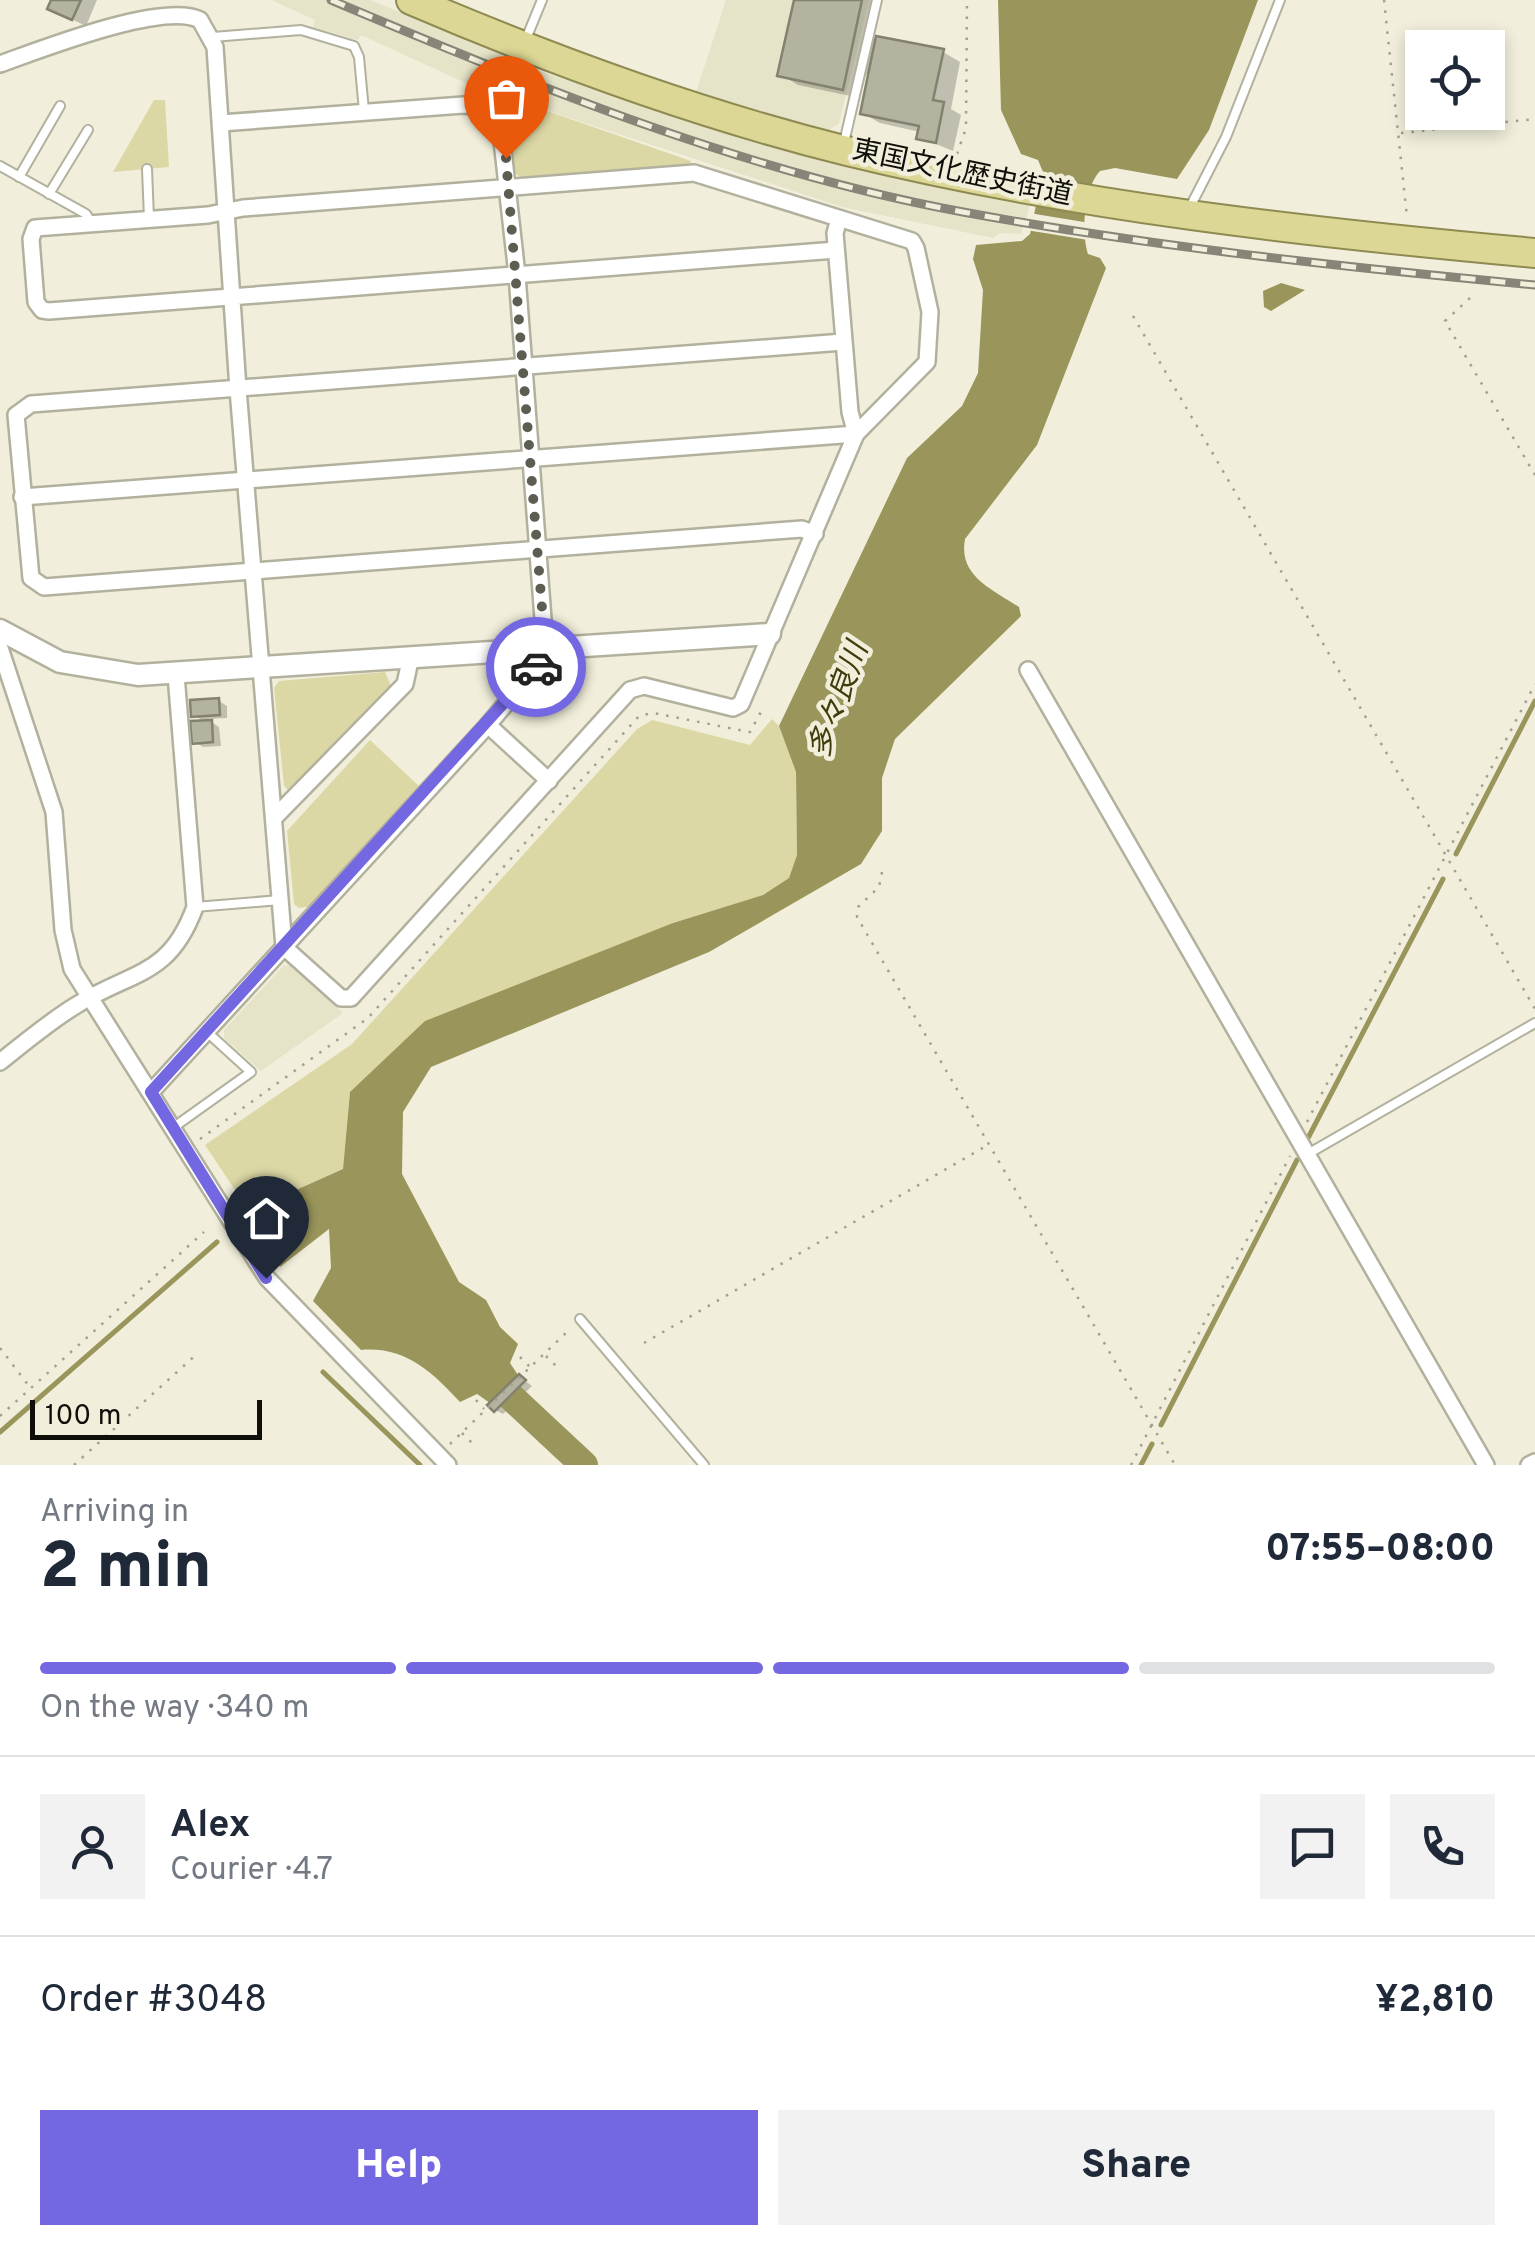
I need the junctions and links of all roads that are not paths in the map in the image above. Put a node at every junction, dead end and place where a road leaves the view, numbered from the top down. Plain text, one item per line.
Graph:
1 (411, 0) edge
2 (542, 0) edge
3 (877, 0) edge
4 (1280, 0) edge
5 (213, 37) junction
6 (523, 48) junction
7 (0, 64) edge
8 (60, 106) dead end
9 (364, 111) junction
10 (221, 122) junction
11 (88, 130) dead end
12 (843, 150) junction
13 (0, 166) edge
14 (148, 169) dead end
15 (19, 177) junction
16 (509, 186) junction
17 (49, 194) junction
18 (226, 212) junction
19 (1187, 214) junction
20 (149, 218) junction
21 (838, 219) junction
22 (91, 222) junction
23 (836, 250) junction
24 (1535, 253) edge
25 (517, 274) junction
26 (232, 298) junction
27 (843, 342) junction
28 (524, 365) junction
29 (238, 389) junction
30 (856, 434) junction
31 (530, 457) junction
32 (248, 478) junction
33 (22, 497) junction
34 (815, 534) junction
35 (537, 550) junction
36 (254, 572) junction
37 (0, 630) edge
38 (770, 634) junction
39 (545, 646) junction
40 (0, 648) edge
41 (412, 656) junction
42 (262, 667) junction
43 (1028, 670) dead end
44 (176, 674) junction
45 (488, 725) junction
46 (549, 781) junction
47 (274, 818) junction
48 (280, 900) junction
49 (195, 906) junction
50 (284, 947) junction
51 (89, 998) junction
52 (1535, 1022) edge
53 (207, 1032) junction
54 (1, 1059) edge
55 (151, 1092) junction
56 (174, 1127) junction
57 (1302, 1148) junction
58 (580, 1319) road end
59 (443, 1460) edge
60 (704, 1465) edge
61 (1486, 1465) edge

1 - 6 highway, 東国文化歴史街道
2 - 6 lane
3 - 12 lane
4 - 19 lane
5 - 7 street
5 - 9 lane
5 - 10 street
6 - 12 highway, 東国文化歴史街道
8 - 15 lane
9 - 10 street
9 - 16 street
10 - 18 street
11 - 17 lane
12 - 19 highway, 東国文化歴史街道
13 - 15 lane
14 - 20 lane
15 - 17 lane
16 - 18 street
16 - 21 street
16 - 25 street
17 - 22 lane
18 - 20 street
18 - 26 street
19 - 24 highway, 東国文化歴史街道
20 - 22 street
21 - 23 street
21 - 30 street
22 - 26 street
23 - 25 street
23 - 27 street
25 - 26 street
25 - 28 street
26 - 29 street
27 - 28 street
27 - 30 street
28 - 29 street
28 - 31 street
29 - 32 street
29 - 33 street
30 - 31 street
30 - 34 street
31 - 32 street
31 - 35 street
32 - 33 street
32 - 36 street
33 - 36 street
34 - 35 street
34 - 38 street
35 - 36 street
35 - 39 street
36 - 42 street
37 - 44 street
38 - 39 street
38 - 46 street
39 - 41 street
39 - 45 street
40 - 51 street
41 - 42 street
41 - 47 street
42 - 44 street
42 - 47 street
43 - 57 street
44 - 49 street
45 - 46 street
45 - 50 street
46 - 50 street
47 - 48 street
48 - 49 lane
48 - 50 street
49 - 51 street
50 - 53 street
51 - 54 street
51 - 55 street
52 - 57 lane
53 - 55 street
53 - 56 lane
55 - 56 street
56 - 59 street
57 - 61 street
58 - 60 lane

